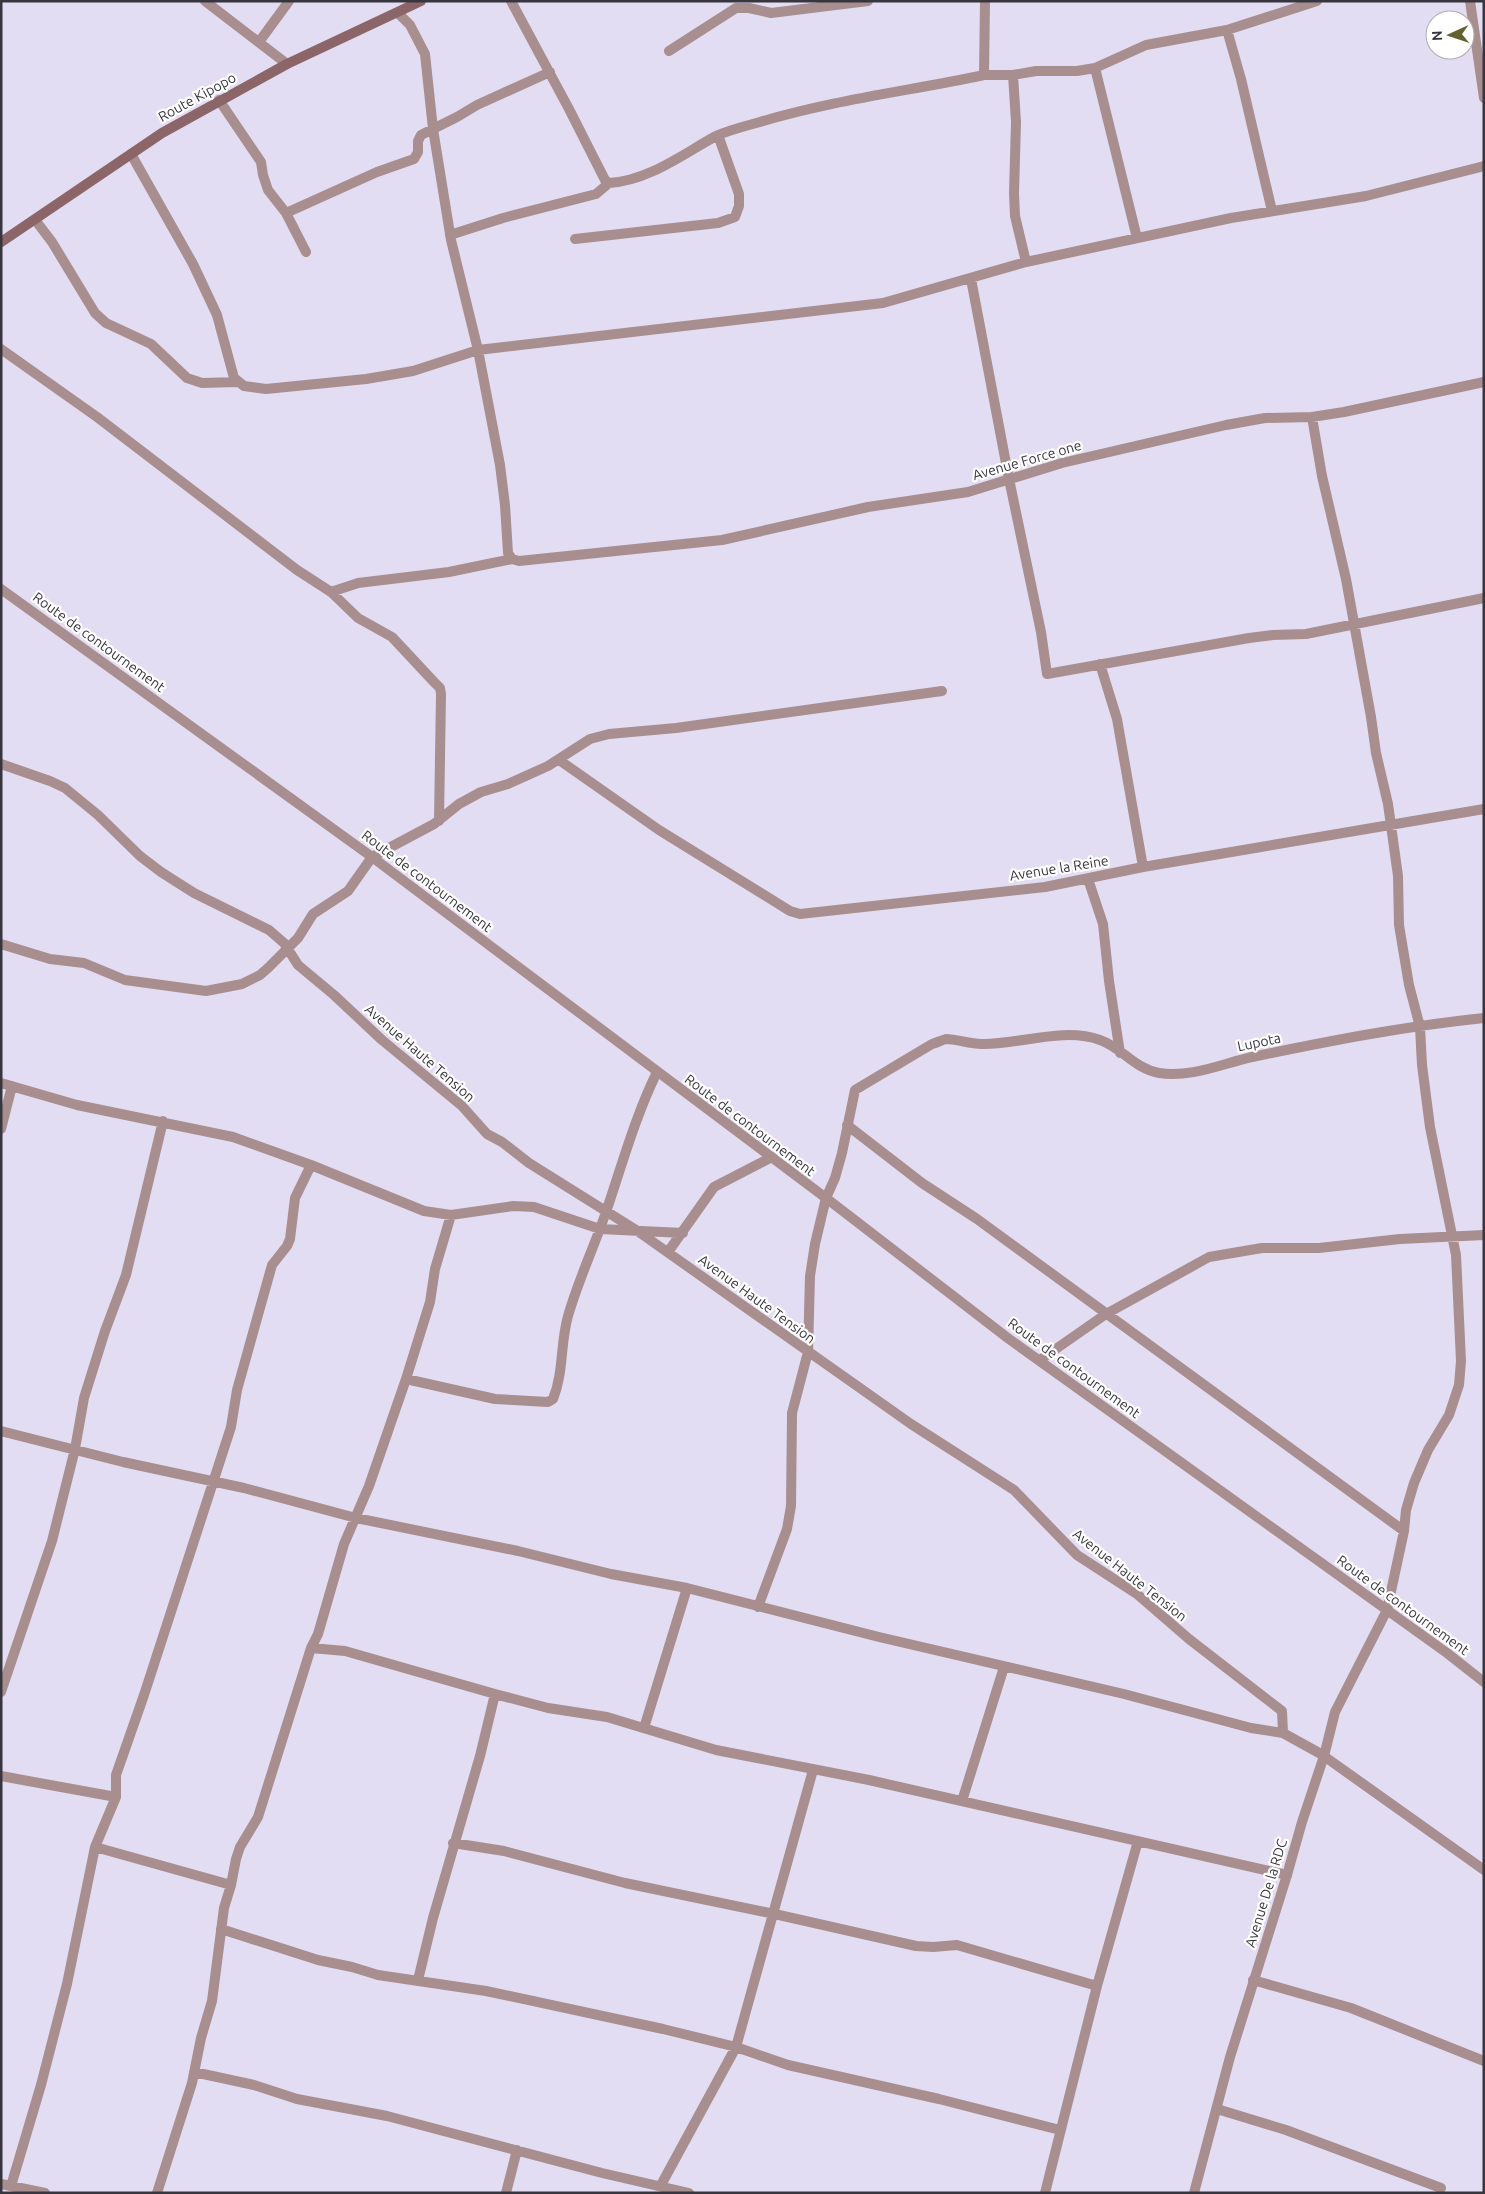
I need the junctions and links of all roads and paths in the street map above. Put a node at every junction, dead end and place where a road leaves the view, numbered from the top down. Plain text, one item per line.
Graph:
1 (205, 1) edge
2 (289, 1) edge
3 (421, 1) edge
4 (511, 1) edge
5 (868, 1) edge
6 (985, 1) edge
7 (1317, 1) edge
8 (1470, 1) edge
9 (398, 13) junction
10 (1227, 30) junction
11 (259, 42) junction
12 (669, 51) dead end
13 (287, 64) junction
14 (1095, 68) junction
15 (550, 72) junction
16 (984, 75) junction
17 (1013, 75) junction
18 (1484, 98) edge
19 (219, 100) junction
20 (434, 129) junction
21 (718, 135) junction
22 (131, 154) junction
23 (1484, 166) edge
24 (609, 183) junction
25 (1272, 212) junction
26 (286, 213) junction
27 (36, 221) junction
28 (450, 235) junction
29 (1137, 238) junction
30 (575, 239) dead end
31 (1, 242) edge
32 (306, 252) dead end
33 (1026, 262) junction
34 (971, 279) junction
35 (1, 348) edge
36 (478, 350) junction
37 (238, 382) junction
38 (1484, 382) edge
39 (1312, 416) junction
40 (1009, 479) junction
41 (512, 559) junction
42 (1, 589) edge
43 (331, 592) junction
44 (1484, 598) edge
45 (1354, 623) junction
46 (1100, 664) junction
47 (942, 691) dead end
48 (559, 760) junction
49 (1, 764) edge
50 (1484, 809) edge
51 (439, 821) junction
52 (1389, 824) junction
53 (372, 856) junction
54 (1143, 867) junction
55 (1088, 879) junction
56 (1, 944) edge
57 (287, 948) junction
58 (1484, 1018) edge
59 (1420, 1027) junction
60 (1120, 1053) junction
61 (657, 1072) junction
62 (1, 1083) edge
63 (12, 1086) junction
64 (163, 1121) junction
65 (847, 1125) junction
66 (1, 1129) edge
67 (772, 1158) junction
68 (311, 1165) junction
69 (826, 1198) junction
70 (606, 1212) junction
71 (451, 1215) junction
72 (600, 1229) junction
73 (636, 1230) junction
74 (683, 1233) junction
75 (1484, 1234) edge
76 (1453, 1238) junction
77 (668, 1252) junction
78 (1106, 1314) junction
79 (808, 1352) junction
80 (1040, 1360) junction
81 (406, 1379) junction
82 (1, 1431) edge
83 (75, 1449) junction
84 (213, 1481) junction
85 (356, 1518) junction
86 (1404, 1531) junction
87 (687, 1588) junction
88 (758, 1607) junction
89 (1387, 1610) junction
90 (311, 1648) junction
91 (1004, 1667) junction
92 (1484, 1682) edge
93 (1, 1692) edge
94 (494, 1694) junction
95 (644, 1728) junction
96 (1284, 1733) junction
97 (1324, 1756) junction
98 (813, 1770) junction
99 (1, 1776) edge
100 (116, 1797) junction
101 (962, 1801) junction
102 (1138, 1841) junction
103 (453, 1843) junction
104 (94, 1847) junction
105 (1484, 1870) edge
106 (1288, 1875) junction
107 (231, 1886) junction
108 (773, 1914) junction
109 (221, 1929) junction
110 (418, 1980) junction
111 (1253, 1980) junction
112 (1098, 1986) junction
113 (736, 2047) junction
114 (1484, 2060) edge
115 (194, 2072) junction
116 (1217, 2109) junction
117 (1060, 2130) junction
118 (517, 2150) junction
119 (6, 2185) edge
120 (661, 2185) junction
121 (1440, 2188) dead end
122 (45, 2193) edge
123 (157, 2193) edge
124 (506, 2193) edge
125 (689, 2193) edge
126 (1045, 2193) edge
127 (1194, 2193) edge

1 - 11 street
2 - 11 street
3 - 9 main road, Route Kipopo
4 - 15 street
5 - 12 street
6 - 16 street
7 - 10 street
8 - 18 street
9 - 13 main road, Route Kipopo
9 - 20 street
10 - 14 street
10 - 25 street
11 - 13 street
13 - 19 main road, Route Kipopo
14 - 17 street
14 - 29 street
15 - 20 street
15 - 24 street
16 - 17 street
16 - 21 street
17 - 33 street
19 - 22 main road, Route Kipopo
19 - 26 street
20 - 26 street
20 - 28 street
21 - 24 street
21 - 30 street
22 - 27 main road, Route Kipopo
22 - 37 street
23 - 25 street
24 - 28 street
25 - 29 street
26 - 32 street
27 - 31 main road, Route Kipopo
27 - 37 street
28 - 36 street
29 - 33 street
33 - 34 street
34 - 36 street
34 - 40 street
35 - 43 street
36 - 37 street
36 - 41 street
38 - 39 street, Avenue Force one
39 - 40 street, Avenue Force one
39 - 45 street, Avenue De la RDC
40 - 41 street, Avenue Force one
40 - 46 street
41 - 43 street, Avenue Force one
42 - 53 street, Route de contournement
43 - 51 street
44 - 45 street
45 - 46 street
45 - 52 street, Avenue De la RDC
46 - 54 street
47 - 48 street
48 - 51 street
48 - 55 street, Avenue la Reine
49 - 57 street, Avenue Haute Tension
50 - 52 street, Avenue la Reine
51 - 53 street
52 - 54 street, Avenue la Reine
52 - 59 street, Avenue De la RDC
53 - 57 street
53 - 61 street, Route de contournement
54 - 55 street, Avenue la Reine
55 - 60 street
56 - 57 street
57 - 70 street, Avenue Haute Tension
58 - 59 street, Lupota
59 - 60 street, Lupota
59 - 76 street, Avenue De la RDC
60 - 65 street, Lupota
61 - 67 street, Route de contournement
61 - 70 street
62 - 63 street
63 - 64 street
63 - 66 street
64 - 68 street
64 - 83 street
65 - 69 street, Lupota
65 - 78 street
67 - 69 street, Route de contournement
67 - 74 street
68 - 71 street
68 - 84 street
69 - 79 street, Lupota
69 - 80 street, Route de contournement
70 - 72 street
70 - 73 street, Avenue Haute Tension
71 - 72 street
71 - 81 street
72 - 73 street
72 - 81 street
73 - 74 street
73 - 77 street, Avenue Haute Tension
74 - 77 street
75 - 76 street
76 - 78 street
76 - 86 street, Avenue De la RDC
77 - 79 street, Avenue Haute Tension
78 - 80 street
78 - 86 street
79 - 88 street, Lupota
79 - 96 street, Avenue Haute Tension
80 - 89 street, Route de contournement
81 - 85 street
82 - 83 street
83 - 84 street
83 - 93 street
84 - 85 street
84 - 100 street
85 - 87 street
85 - 90 street
86 - 89 street, Avenue De la RDC
87 - 88 street
87 - 95 street
88 - 91 street
89 - 92 street, Route de contournement
89 - 97 street, Avenue De la RDC
90 - 94 street
90 - 107 street
91 - 96 street
91 - 101 street
94 - 95 street
94 - 103 street
95 - 98 street
96 - 97 street
97 - 105 street
97 - 106 street, Avenue De la RDC
98 - 101 street
98 - 108 street
99 - 100 street
100 - 104 street
101 - 102 street
102 - 106 street
102 - 112 street
103 - 108 street
103 - 110 street
104 - 107 street
104 - 119 street
106 - 111 street, Avenue De la RDC
107 - 109 street
108 - 112 street
108 - 113 street
109 - 110 street
109 - 115 street
110 - 113 street
111 - 114 street
111 - 116 street, Avenue De la RDC
112 - 117 street
113 - 117 street
113 - 120 street
115 - 118 street
115 - 123 street
116 - 121 street
116 - 127 street, Avenue De la RDC
117 - 126 street
118 - 120 street
118 - 124 street
119 - 122 street
120 - 125 street

